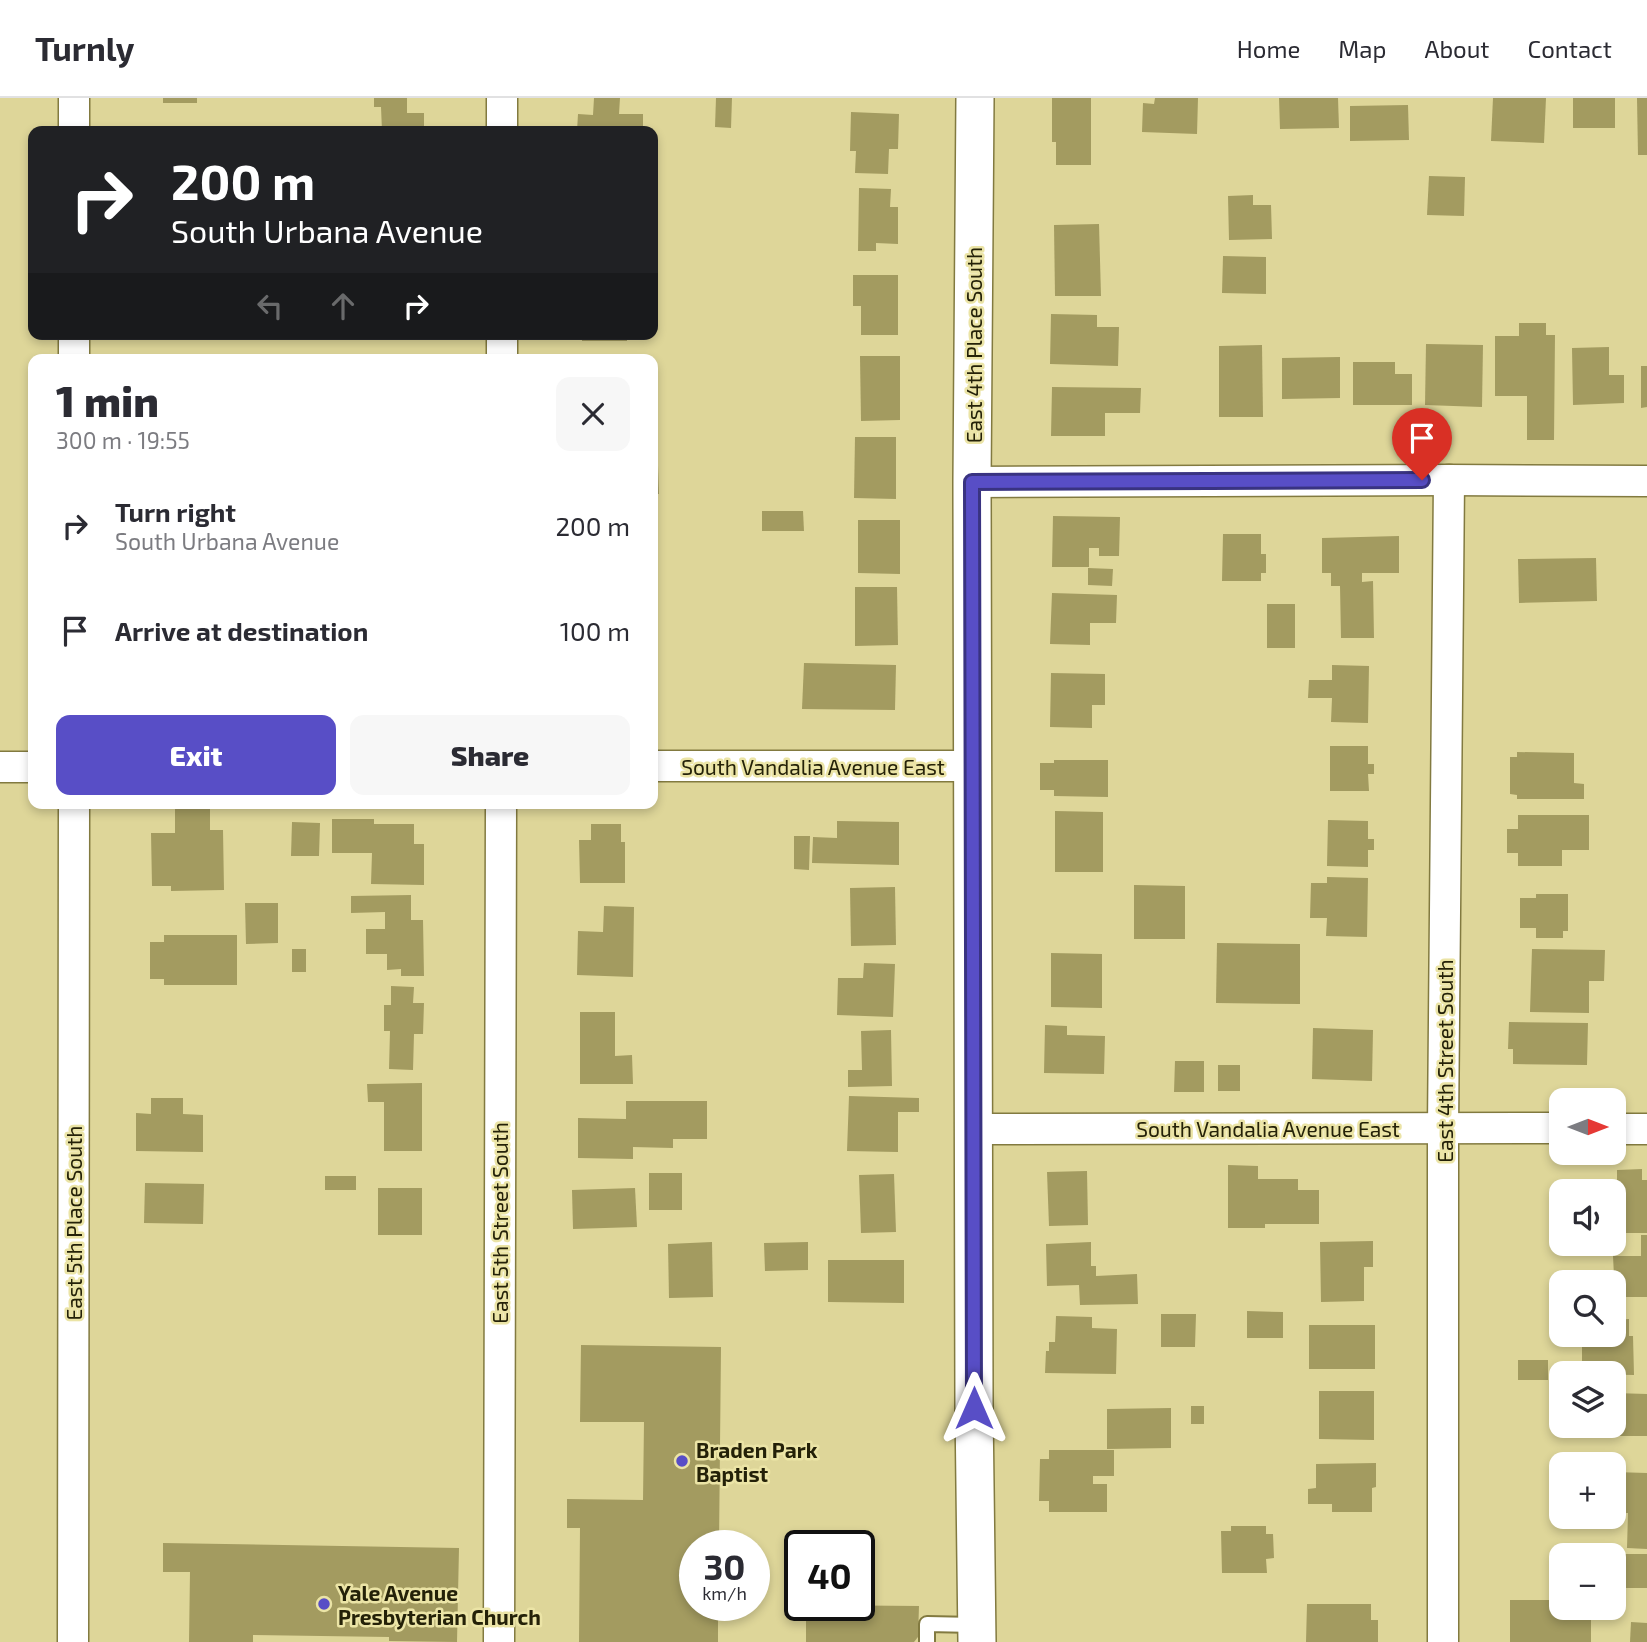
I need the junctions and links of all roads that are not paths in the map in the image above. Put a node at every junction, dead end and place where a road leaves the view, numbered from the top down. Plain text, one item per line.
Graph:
1 (74, 98) edge
2 (502, 98) edge
3 (975, 98) edge
4 (74, 126) edge
5 (502, 126) edge
6 (1449, 480) junction
7 (1647, 481) edge
8 (972, 482) junction
9 (974, 765) junction
10 (658, 766) edge
11 (0, 767) edge
12 (28, 767) edge
13 (74, 809) edge
14 (501, 809) edge
15 (1443, 1128) junction
16 (1549, 1128) edge
17 (975, 1129) junction
18 (1626, 1129) edge
19 (1647, 1129) edge
20 (977, 1633) edge
21 (73, 1642) edge
22 (499, 1642) edge
23 (927, 1642) edge
24 (1443, 1642) edge

1 - 4 street
2 - 5 street
3 - 8 street, East 4th Place South
6 - 7 street
6 - 8 street
6 - 15 street, East 4th Street South
8 - 9 street, East 4th Place South
9 - 10 street, South Vandalia Avenue East
9 - 17 street, East 4th Place South
11 - 12 street
13 - 21 street, East 5th Place South
14 - 22 street, East 5th Street South
15 - 16 street, South Vandalia Avenue East
15 - 17 street, South Vandalia Avenue East
15 - 24 street, East 4th Street South
17 - 20 street, East 4th Place South
18 - 19 street
20 - 23 lane

